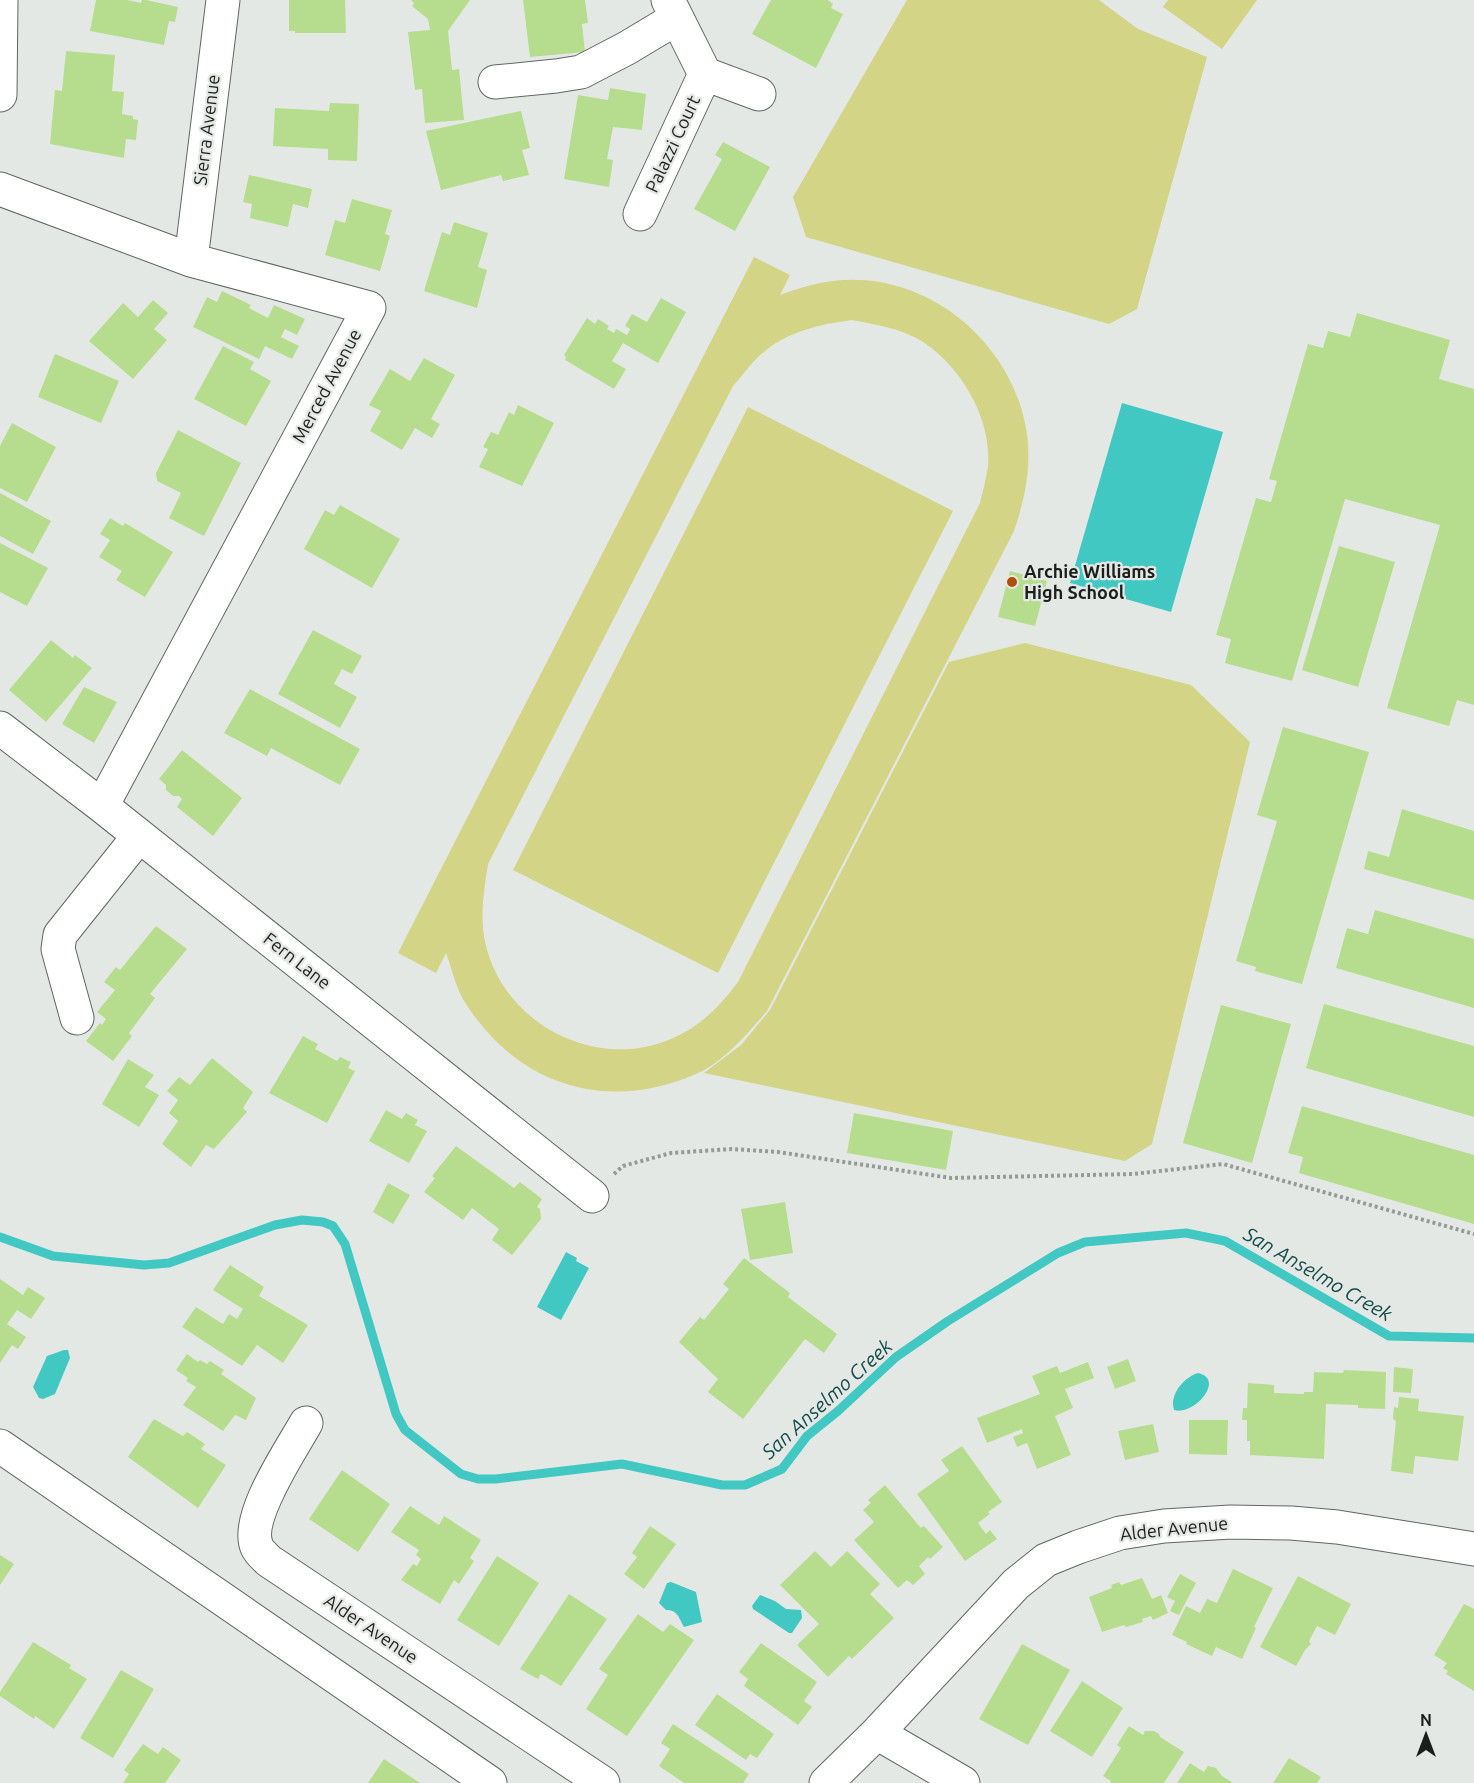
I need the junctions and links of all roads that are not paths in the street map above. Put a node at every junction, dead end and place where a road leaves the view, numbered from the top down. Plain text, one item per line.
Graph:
1 (1, 0) edge
2 (223, 0) edge
3 (672, 9) edge
4 (705, 74) junction
5 (495, 82) dead end
6 (759, 94) dead end
7 (0, 95) edge
8 (0, 189) edge
9 (640, 214) dead end
10 (192, 260) junction
11 (0, 728) edge
12 (102, 806) junction
13 (139, 836) junction
14 (77, 1018) dead end
15 (592, 1196) road end
16 (306, 1423) dead end
17 (0, 1446) edge
18 (1474, 1549) edge
19 (877, 1733) junction
20 (490, 1783) edge
21 (603, 1783) edge
22 (826, 1783) edge
23 (963, 1783) edge

1 - 7 street
2 - 10 street, Sierra Avenue
3 - 4 street
3 - 5 street
4 - 6 street
4 - 9 street, Palazzi Court
8 - 10 street, Merced Avenue
10 - 12 street, Merced Avenue
11 - 12 street, Fern Lane
12 - 13 street, Fern Lane
13 - 14 street
13 - 15 street, Fern Lane
16 - 21 street, Alder Avenue
17 - 20 street
18 - 19 street, Alder Avenue
19 - 22 street, Alder Avenue
19 - 23 street

